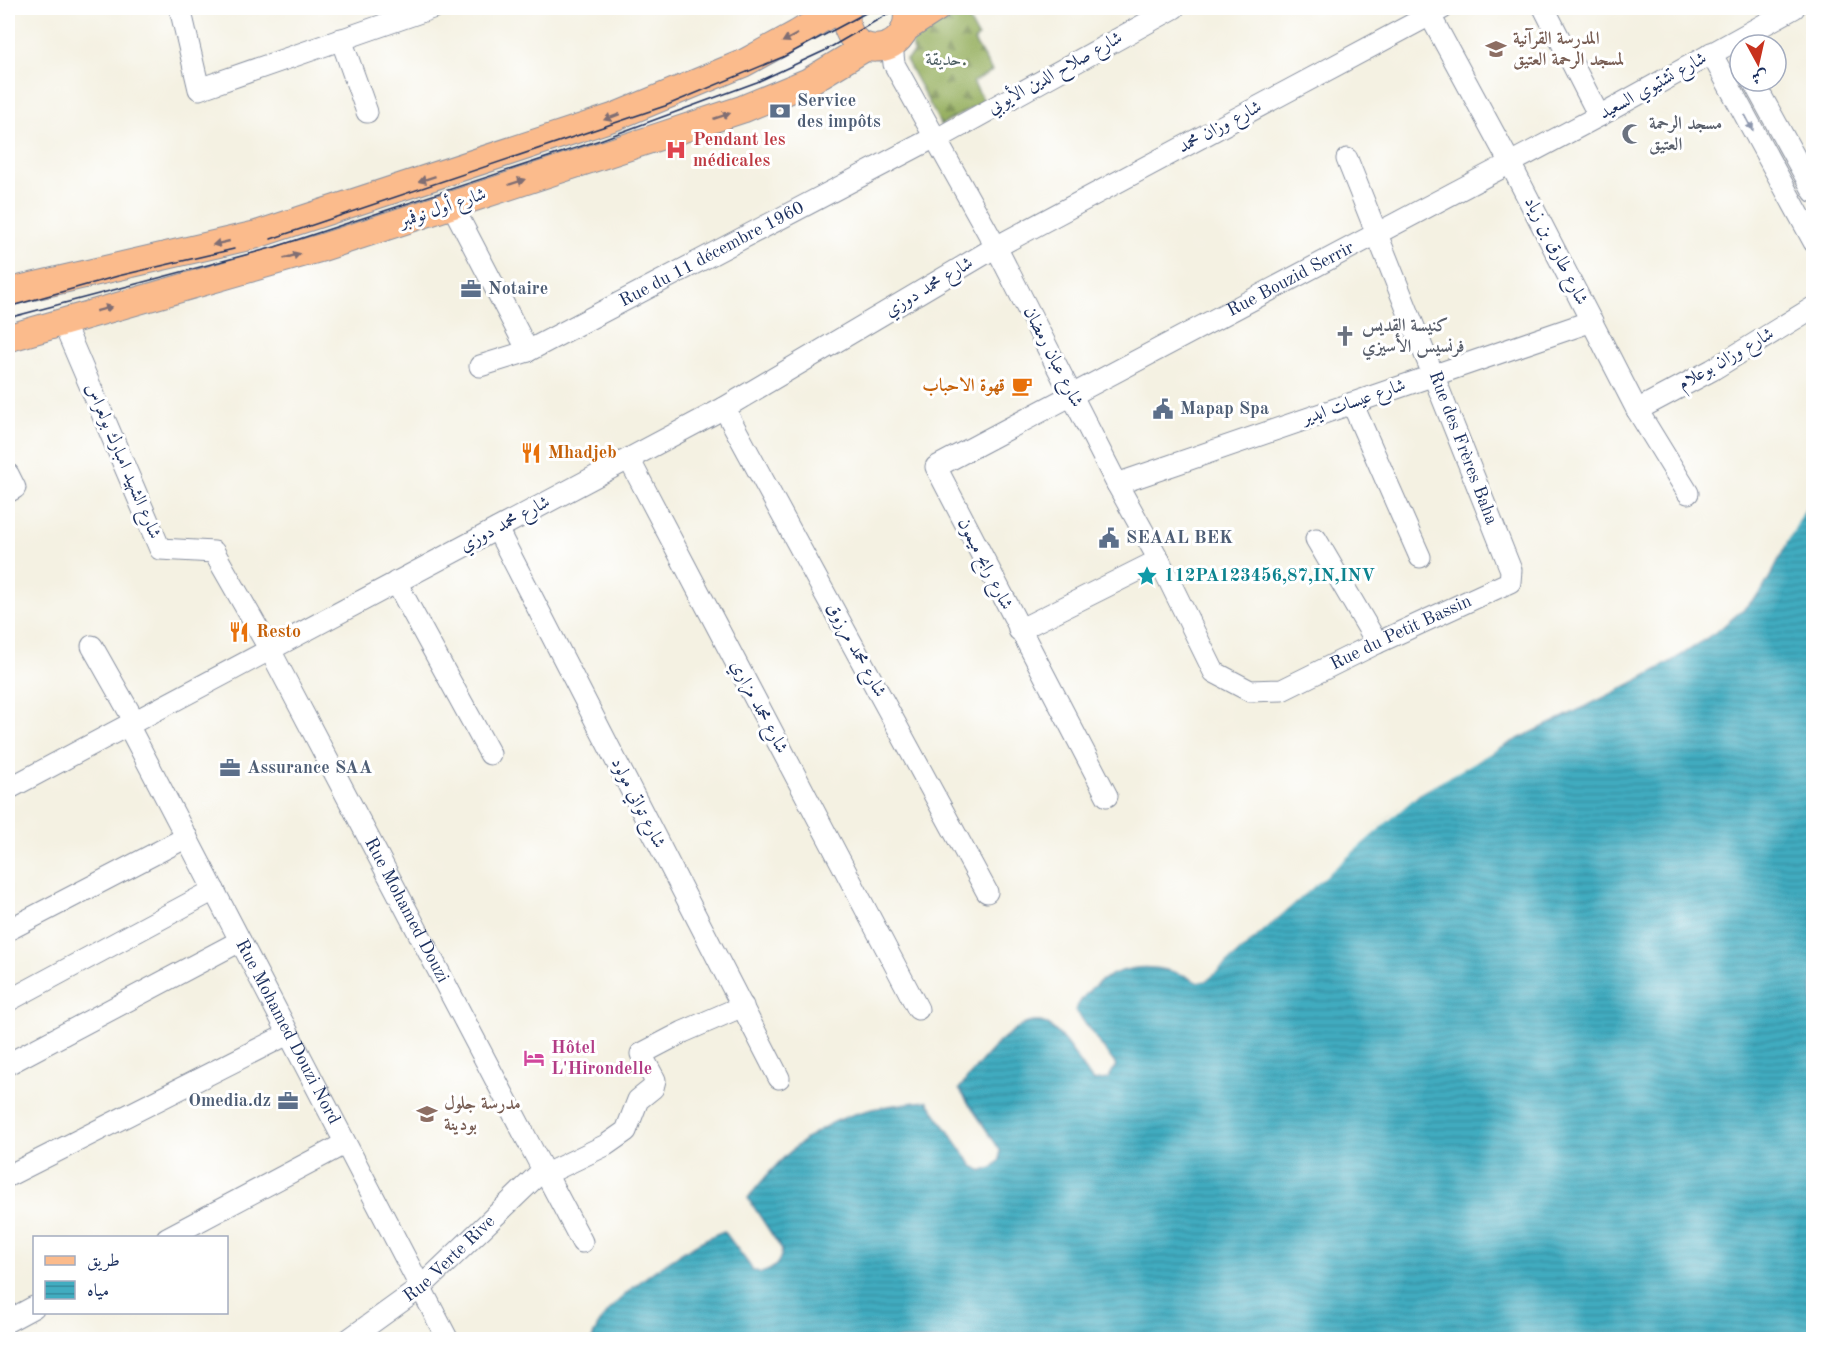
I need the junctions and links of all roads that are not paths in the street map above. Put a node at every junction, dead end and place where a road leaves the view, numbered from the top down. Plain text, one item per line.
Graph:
1 (180, 8) edge
2 (432, 8) edge
3 (839, 8) edge
4 (847, 8) edge
5 (937, 8) edge
6 (1174, 8) edge
7 (1544, 8) edge
8 (1794, 8) edge
9 (1433, 10) edge
10 (893, 32) edge
11 (1759, 33) edge
12 (341, 39) junction
13 (1728, 51) edge
14 (1711, 54) junction
15 (1760, 93) edge
16 (366, 112) dead end
17 (1599, 116) junction
18 (936, 138) junction
19 (1347, 159) dead end
20 (1510, 163) junction
21 (1814, 192) edge
22 (452, 205) junction
23 (1377, 232) junction
24 (1814, 242) edge
25 (996, 247) junction
26 (8, 292) edge
27 (1814, 307) edge
28 (62, 320) junction
29 (1592, 321) junction
30 (8, 338) edge
31 (528, 351) junction
32 (482, 365) dead end
33 (1435, 374) junction
34 (1072, 394) junction
35 (1352, 403) junction
36 (724, 408) junction
37 (1637, 410) junction
38 (629, 459) junction
39 (8, 474) edge
40 (1117, 484) junction
41 (8, 492) edge
42 (1688, 493) dead end
43 (497, 529) junction
44 (1316, 539) dead end
45 (1420, 557) dead end
46 (1159, 560) junction
47 (1511, 570) joint
48 (396, 582) junction
49 (1019, 630) junction
50 (1377, 643) junction
51 (92, 646) dead end
52 (270, 650) junction
53 (1282, 690) joint
54 (132, 723) junction
55 (490, 754) dead end
56 (8, 789) edge
57 (1107, 796) dead end
58 (187, 837) junction
59 (213, 890) junction
60 (987, 892) dead end
61 (8, 930) edge
62 (240, 941) junction
63 (8, 1001) edge
64 (743, 1006) junction
65 (918, 1009) dead end
66 (288, 1034) junction
67 (8, 1064) edge
68 (779, 1078) dead end
69 (344, 1144) junction
70 (545, 1172) junction
71 (8, 1176) edge
72 (171, 1236) edge
73 (582, 1242) dead end
74 (420, 1288) junction
75 (33, 1308) edge
76 (8, 1321) edge
77 (348, 1340) edge
78 (448, 1340) edge

1 - 12 street
2 - 12 street
3 -> 26 main road, شارع أول نوفمبر
4 - 10 main road
5 - 10 main road, شارع أول نوفمبر
6 - 18 street, شارع صلاح الدين الأيوبي
7 - 17 street
8 - 11 street, شارع تشتيوي السعيد
9 - 20 street, شارع طارق بن زياد
9 - 25 street, شارع وزان محمد
10 - 18 street, شارع عبان رمضان
22 -> 10 main road, شارع أول نوفمبر
12 - 16 street
13 - 14 street, شارع تشتيوي السعيد
14 - 17 street, شارع تشتيوي السعيد
14 -> 24 street
15 - 21 street
17 - 20 street, شارع تشتيوي السعيد
18 - 25 street, شارع عبان رمضان
18 - 31 street, Rue du 11 décembre 1960
19 - 23 street, Rue des Frères Baha
20 - 23 street, Rue Bouzid Serrir
20 - 29 street, شارع طارق بن زياد
28 -> 22 main road, شارع أول نوفمبر
22 - 31 street
23 - 33 street, Rue des Frères Baha
23 - 34 street, Rue Bouzid Serrir
25 - 34 street, شارع عبان رمضان
25 - 36 street, شارع محمد دوزي
27 - 37 street, شارع وزان بوعلام
28 - 30 main road, شارع أول نوفمبر
28 - 52 street, شارع الشهيد امبارك بولعراس
29 - 33 street, شارع عيسات ايدير
29 - 37 street, شارع طارق بن زياد
31 - 32 street, Rue du 11 décembre 1960
33 - 35 street, شارع عيسات ايدير
33 - 47 street, Rue des Frères Baha
34 - 40 street, شارع عبان رمضان
34 - 49 street, شارع رابح ميمون
35 - 40 street, شارع عيسات ايدير
35 - 45 street
36 - 38 street, شارع محمد دوزي
36 - 60 street, شارع محمد مرزوق
37 - 42 street, شارع طارق بن زياد
38 - 43 street, شارع محمد دوزي
38 - 65 street, شارع محمد مزاري
39 - 41 street
40 - 46 street, شارع عبان رمضان
43 - 48 street, شارع محمد دوزي
43 - 64 street, شارع تواتي مولود
44 - 50 street
46 - 49 street
46 - 53 street, شارع عبان رمضان
47 - 50 street, Rue du Petit Bassin
48 - 52 street, شارع محمد دوزي
48 - 55 street
49 - 57 street, شارع رابح ميمون
50 - 53 street, Rue du Petit Bassin
51 - 54 street, Rue Mohamed Douzi Nord
52 - 54 street, شارع محمد دوزي
52 - 70 street, Rue Mohamed Douzi
54 - 56 street, شارع محمد دوزي
54 - 58 street, Rue Mohamed Douzi Nord
58 - 59 street, Rue Mohamed Douzi Nord
58 - 61 street
59 - 62 street, Rue Mohamed Douzi Nord
59 - 63 street
62 - 66 street, Rue Mohamed Douzi Nord
62 - 67 street
64 - 68 street, شارع تواتي مولود
64 - 70 street, Rue Verte Rive
66 - 69 street, Rue Mohamed Douzi Nord
66 - 71 street
69 - 72 street
69 - 74 street, Rue Mohamed Douzi Nord
70 - 73 street, Rue Mohamed Douzi
70 - 74 street, Rue Verte Rive
74 - 77 street, Rue Verte Rive
74 - 78 street, Rue Mohamed Douzi Nord
75 - 76 street

